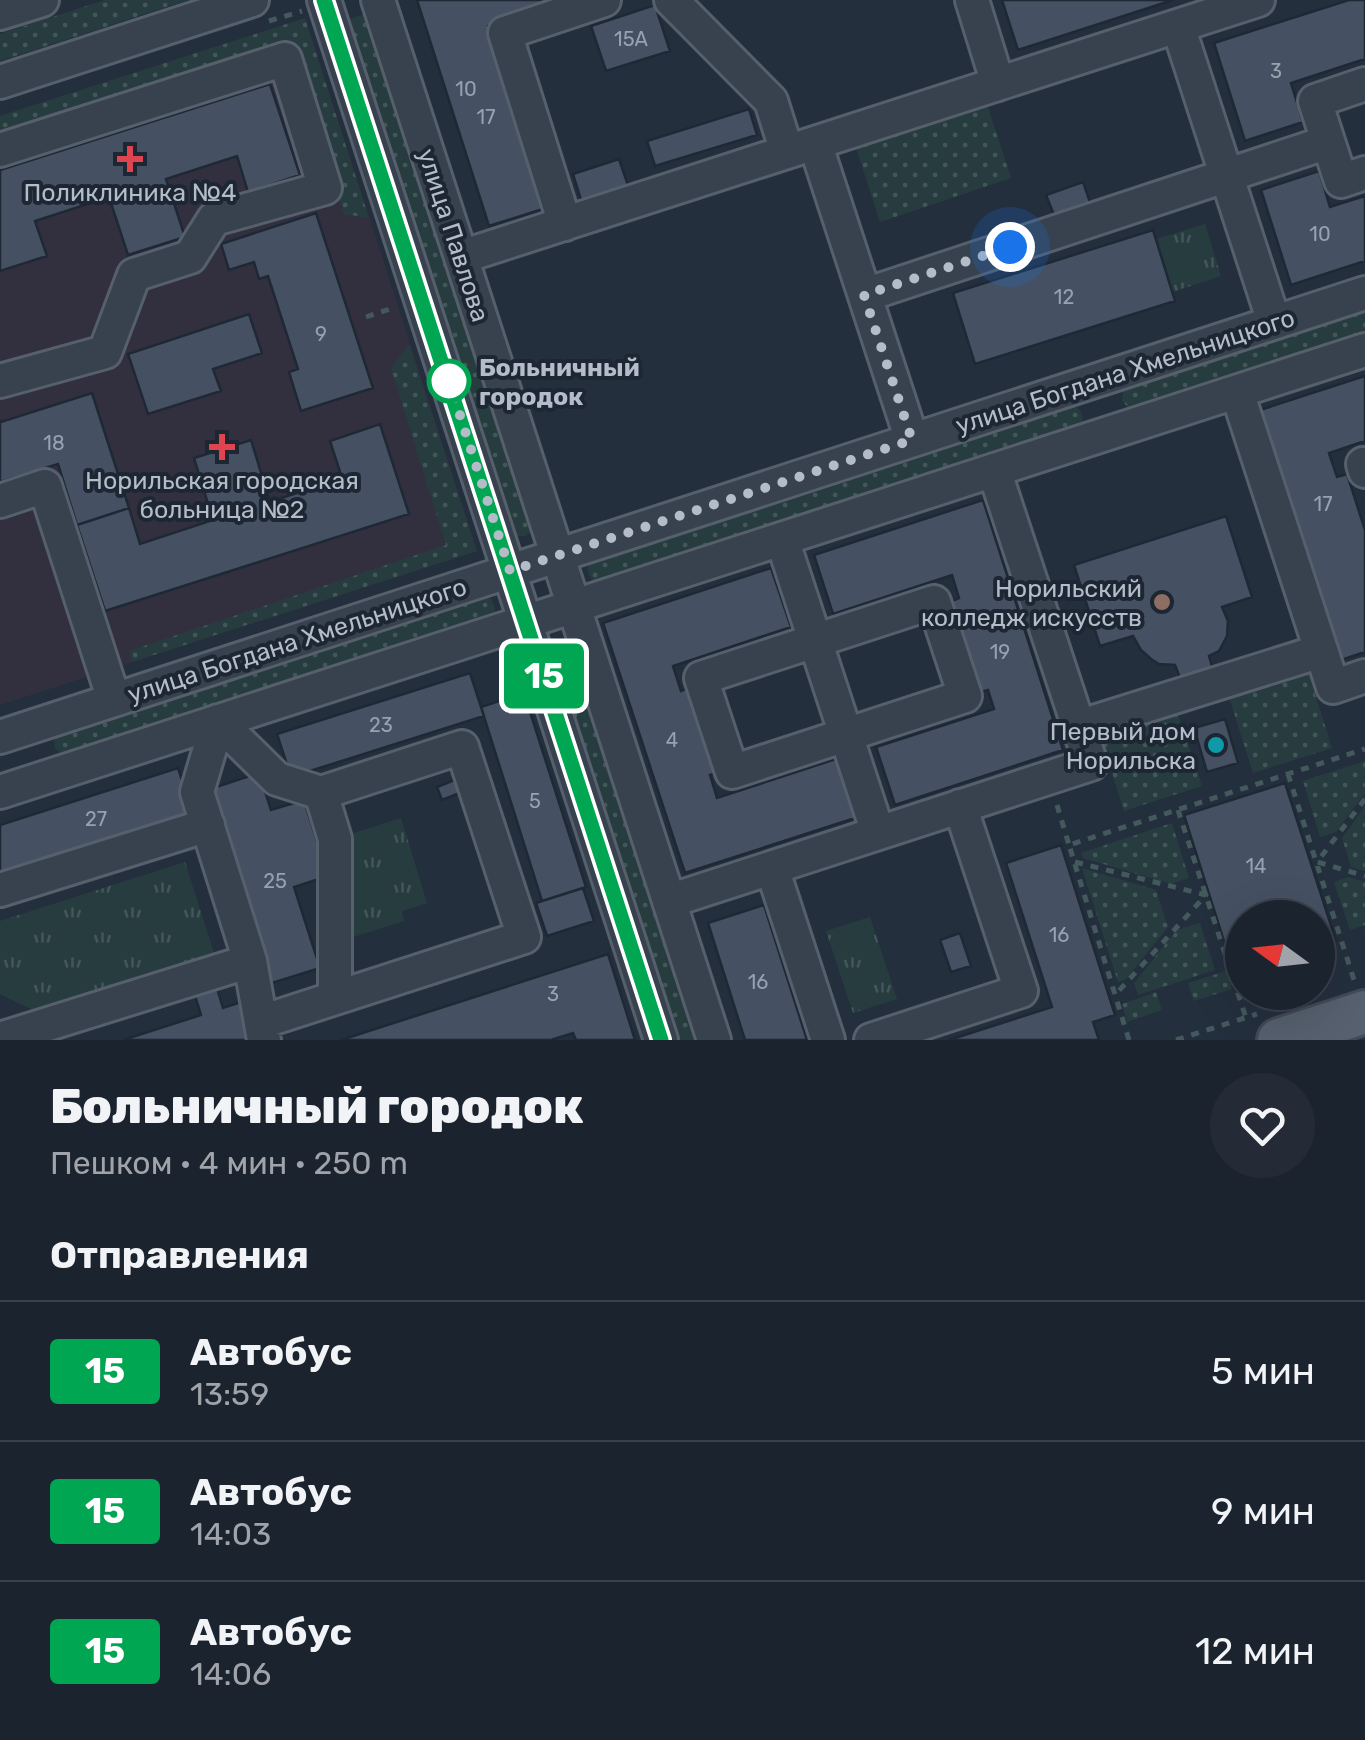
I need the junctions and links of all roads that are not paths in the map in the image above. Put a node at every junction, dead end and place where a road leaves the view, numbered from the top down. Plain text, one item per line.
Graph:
1 (42, 0) edge
2 (252, 0) edge
3 (324, 0) edge
4 (378, 0) edge
5 (604, 0) edge
6 (671, 0) edge
7 (972, 0) edge
8 (1258, 0) edge
9 (1214, 7) edge
10 (0, 14) edge
11 (1178, 26) junction
12 (0, 82) edge
13 (998, 84) junction
14 (1365, 84) edge
15 (1328, 142) junction
16 (801, 148) junction
17 (0, 150) edge
18 (1365, 174) edge
19 (1227, 176) junction
20 (565, 224) junction
21 (461, 257) junction
22 (1365, 292) edge
23 (864, 295) junction
24 (1274, 322) junction
25 (1365, 350) edge
26 (0, 381) edge
27 (1237, 392) junction
28 (912, 440) junction
29 (994, 470) junction
30 (0, 502) edge
31 (782, 538) junction
32 (557, 556) junction
33 (510, 571) junction
34 (574, 606) junction
35 (526, 622) junction
36 (816, 641) junction
37 (1321, 651) junction
38 (1365, 676) edge
39 (114, 700) junction
40 (218, 721) junction
41 (1078, 727) junction
42 (14, 732) edge
43 (846, 734) junction
44 (43, 778) junction
45 (0, 792) edge
46 (320, 793) junction
47 (960, 806) junction
48 (208, 825) junction
49 (878, 833) junction
50 (772, 868) junction
51 (0, 890) edge
52 (669, 901) junction
53 (250, 961) junction
54 (1360, 997) edge
55 (335, 998) junction
56 (1262, 1029) edge
57 (263, 1031) edge
58 (0, 1039) edge
59 (661, 1040) edge
60 (714, 1040) edge
61 (828, 1040) edge
62 (871, 1040) edge

1 - 10 street
2 - 12 street
3 - 33 street, улица Павлова
4 - 21 street, улица Павлова
5 - 20 street
6 - 16 street
7 - 13 street
8 - 9 street
9 - 11 street
11 - 13 street
11 - 19 street
13 - 16 street
14 - 15 street
15 - 18 street
15 - 19 street
16 - 20 street
16 - 23 street
17 - 26 street
19 - 23 street
19 - 24 street
20 - 21 street
21 - 32 street, улица Павлова
22 - 24 street, улица Богдана Хмельницкого
23 - 28 street
24 - 28 street, улица Богдана Хмельницкого
25 - 27 street
27 - 29 street
27 - 37 street
28 - 32 street, улица Богдана Хмельницкого
29 - 31 street
29 - 41 street
30 - 39 street
31 - 34 street
31 - 36 street
32 - 33 street, улица Богдана Хмельницкого
32 - 34 street, улица Павлова
33 - 35 street, улица Павлова
33 - 39 street, улица Богдана Хмельницкого
34 - 35 street
34 - 52 street, улица Павлова
35 - 40 street
35 - 59 street, улица Павлова
36 - 43 street
36 - 43 street
36 - 43 street
37 - 38 street
37 - 41 street
39 - 42 street, улица Богдана Хмельницкого
40 - 44 street
40 - 46 street
40 - 48 street
41 - 47 street
42 - 44 street, улица Богдана Хмельницкого
43 - 49 street
44 - 45 street
46 - 55 street
46 - 55 street
47 - 49 street
47 - 62 street
48 - 51 street
48 - 53 street
49 - 50 street
50 - 52 street
50 - 61 street
52 - 60 street, улица Павлова
53 - 57 street
53 - 58 street
54 - 56 main road
55 - 57 street

